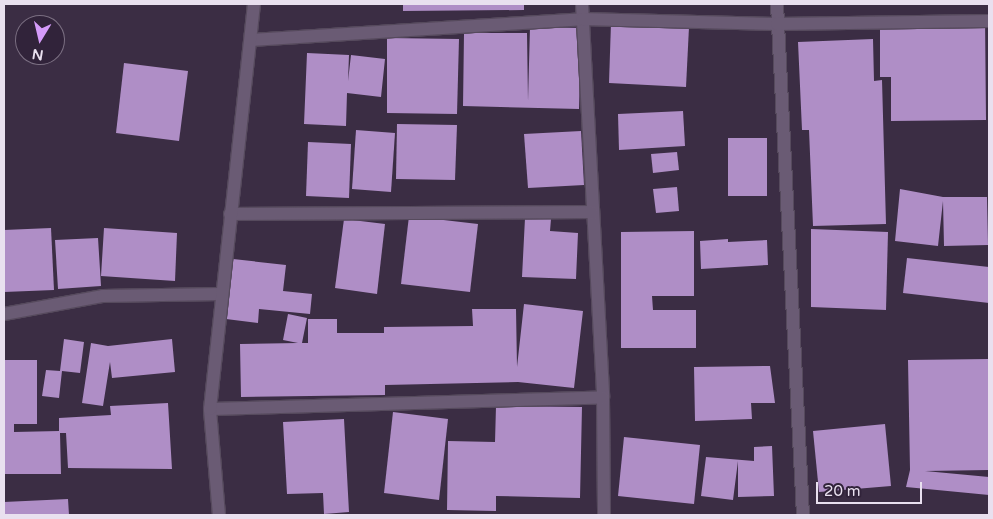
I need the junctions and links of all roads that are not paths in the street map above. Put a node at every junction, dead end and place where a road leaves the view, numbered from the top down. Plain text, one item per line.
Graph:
1 (254, 4) edge
2 (582, 4) edge
3 (777, 4) edge
4 (582, 20) junction
5 (989, 20) edge
6 (777, 24) junction
7 (251, 40) junction
8 (592, 212) junction
9 (230, 214) junction
10 (220, 294) junction
11 (4, 314) edge
12 (603, 396) junction
13 (210, 409) junction
14 (219, 515) edge
15 (604, 515) edge
16 (803, 515) edge

1 - 7 street
2 - 4 street
3 - 6 street
4 - 6 street
4 - 7 street
4 - 8 street
5 - 6 street
6 - 16 street
7 - 9 street
8 - 9 street
8 - 12 street
9 - 10 street
10 - 11 street
10 - 13 street
12 - 13 street
12 - 15 street
13 - 14 street

